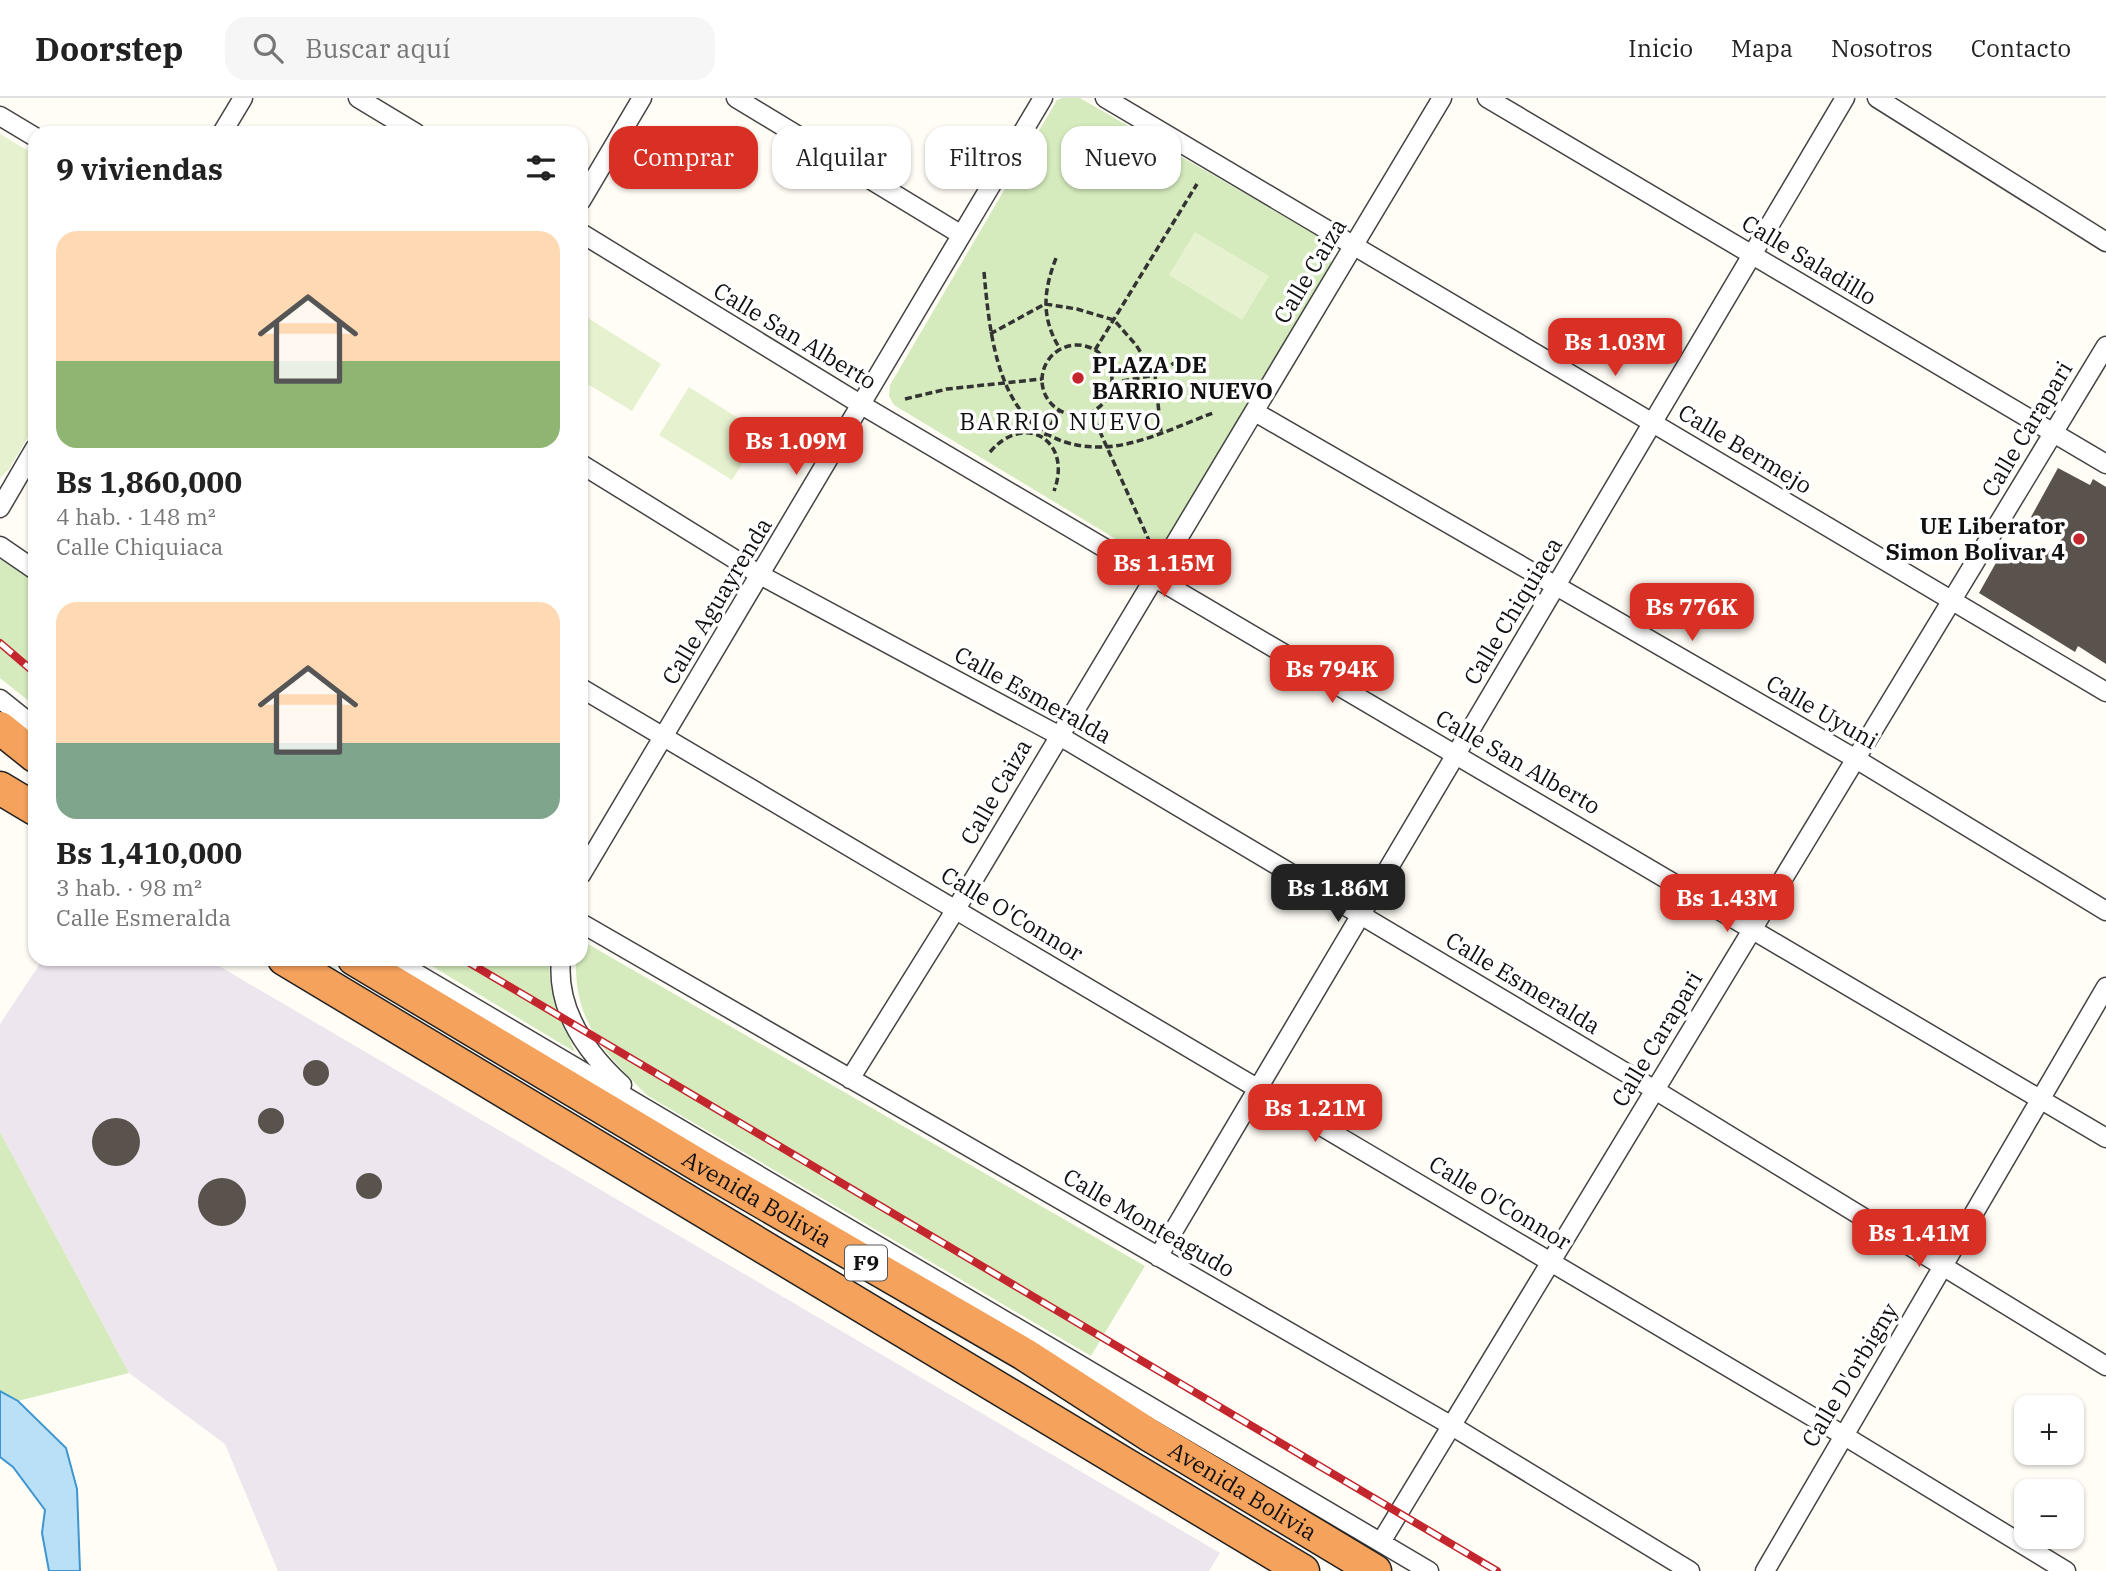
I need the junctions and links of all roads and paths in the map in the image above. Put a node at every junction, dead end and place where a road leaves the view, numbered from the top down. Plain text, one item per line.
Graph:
1 (243, 98) edge
2 (358, 98) edge
3 (642, 98) edge
4 (736, 98) edge
5 (1043, 98) edge
6 (1105, 98) edge
7 (1442, 98) edge
8 (1487, 98) edge
9 (1845, 98) edge
10 (1877, 98) edge
11 (0, 116) edge
12 (226, 126) edge
13 (404, 126) edge
14 (28, 133) edge
15 (1197, 184) dead end
16 (588, 189) edge
17 (960, 234) junction
18 (588, 237) edge
19 (2106, 242) edge
20 (1353, 245) junction
21 (1752, 255) junction
22 (1056, 258) dead end
23 (984, 272) dead end
24 (1045, 304) junction
25 (1114, 320) junction
26 (989, 335) junction
27 (2106, 346) edge
28 (1060, 349) junction
29 (1096, 350) junction
30 (1184, 357) dead end
31 (1155, 375) junction
32 (1042, 379) junction
33 (1004, 383) junction
34 (1112, 383) junction
35 (905, 399) dead end
36 (860, 404) junction
37 (1059, 410) junction
38 (1091, 412) junction
39 (1255, 412) junction
40 (1213, 413) dead end
41 (1653, 423) junction
42 (1161, 432) junction
43 (2053, 434) junction
44 (1044, 436) junction
45 (1107, 447) junction
46 (990, 452) dead end
47 (28, 460) edge
48 (2106, 464) edge
49 (588, 468) edge
50 (1054, 491) dead end
51 (0, 508) edge
52 (0, 546) edge
53 (1155, 554) dead end
54 (28, 565) edge
55 (762, 576) junction
56 (1154, 578) junction
57 (1556, 586) junction
58 (1952, 601) junction
59 (588, 692) edge
60 (2106, 692) edge
61 (0, 699) edge
62 (28, 721) edge
63 (0, 728) edge
64 (1058, 735) junction
65 (665, 738) junction
66 (28, 750) edge
67 (1456, 755) junction
68 (1856, 759) junction
69 (0, 788) edge
70 (28, 805) edge
71 (588, 864) edge
72 (956, 909) junction
73 (2106, 911) edge
74 (1361, 916) junction
75 (588, 927) edge
76 (1753, 929) junction
77 (296, 966) edge
78 (366, 966) edge
79 (404, 966) edge
80 (562, 966) edge
81 (2106, 987) edge
82 (850, 1079) junction
83 (1259, 1088) junction
84 (1655, 1090) junction
85 (2038, 1100) junction
86 (645, 1107) junction
87 (2106, 1138) edge
88 (1158, 1257) junction
89 (1551, 1262) junction
90 (1944, 1266) junction
91 (2106, 1366) edge
92 (1452, 1426) junction
93 (1843, 1435) junction
94 (1378, 1557) edge
95 (1303, 1571) edge
96 (1429, 1571) edge
97 (1690, 1571) edge
98 (1765, 1571) edge
99 (2066, 1571) edge

1 - 12 street
2 - 13 street
3 - 16 street
4 - 17 street
5 - 17 street, Calle Aguayrenda
6 - 20 street, Calle Bermejo
7 - 20 street, Calle Caiza
8 - 21 street, Calle Saladillo
9 - 21 street, Calle Chiquiaca
10 - 19 street
11 - 14 street
15 - 25 path
17 - 36 street, Calle Aguayrenda
18 - 36 street, Calle San Alberto
20 - 39 street, Calle Caiza
20 - 41 street, Calle Bermejo
21 - 41 street, Calle Chiquiaca
21 - 43 street, Calle Saladillo
22 - 24 path
23 - 26 path
24 - 25 path
24 - 26 path
24 - 28 path
25 - 29 path
25 - 31 path
26 - 33 path
27 - 43 street, Calle Carapari
28 - 29 path
28 - 32 path
29 - 34 path
30 - 31 path
31 - 34 path
31 - 42 path
32 - 33 path
32 - 37 path
33 - 35 path
33 - 44 path
34 - 38 path
36 - 55 street, Calle Aguayrenda
36 - 56 street, Calle San Alberto
37 - 38 path
37 - 44 path
38 - 45 path
39 - 56 street, Calle Caiza
39 - 57 street, Calle Uyuni
40 - 42 path
41 - 57 street, Calle Chiquiaca
41 - 58 street, Calle Bermejo
42 - 45 path
43 - 48 street, Calle Saladillo
43 - 58 street, Calle Carapari
44 - 45 path
44 - 46 path
44 - 50 path
45 - 53 path
47 - 51 street
49 - 55 street, Calle Esmeralda
52 - 54 street
55 - 64 street, Calle Esmeralda
55 - 65 street, Calle Aguayrenda
56 - 64 street, Calle Caiza
56 - 67 street, Calle San Alberto
57 - 67 street, Calle Chiquiaca
57 - 68 street, Calle Uyuni
58 - 60 street, Calle Bermejo
58 - 68 street, Calle Carapari
59 - 65 street, Calle O'Connor
61 - 62 street
63 - 66 highway
64 - 72 street, Calle Caiza
64 - 74 street, Calle Esmeralda
65 - 71 street, Calle Aguayrenda
65 - 72 street, Calle O'Connor
67 - 74 street, Calle Chiquiaca
67 - 76 street, Calle San Alberto
68 - 73 street, Calle Uyuni
68 - 76 street, Calle Carapari
69 - 70 highway
72 - 82 street, Calle Caiza
72 - 83 street, Calle O'Connor
74 - 83 street, Calle Chiquiaca
74 - 84 street, Calle Esmeralda
75 - 82 street, Calle Monteagudo
76 - 84 street, Calle Carapari
76 - 85 street, Calle San Alberto
77 - 95 highway, Avenida Bolivia / F9
78 - 94 highway, Avenida Bolivia / F9
79 - 86 street
80 - 86 street
81 - 85 street, Calle D'orbigny
82 - 88 street, Calle Monteagudo
83 - 88 street, Calle Chiquiaca
83 - 89 street, Calle O'Connor
84 - 89 street, Calle Carapari
84 - 90 street, Calle Esmeralda
85 - 87 street, Calle San Alberto
85 - 90 street, Calle D'orbigny
86 - 94 street
88 - 92 street, Calle Monteagudo
89 - 92 street, Calle Carapari
89 - 93 street, Calle O'Connor
90 - 91 street, Calle Esmeralda
90 - 93 street, Calle D'orbigny
92 - 94 street, Calle Carapari
92 - 97 street, Calle Monteagudo
93 - 98 street, Calle D'orbigny
93 - 99 street, Calle O'Connor
94 - 96 street

